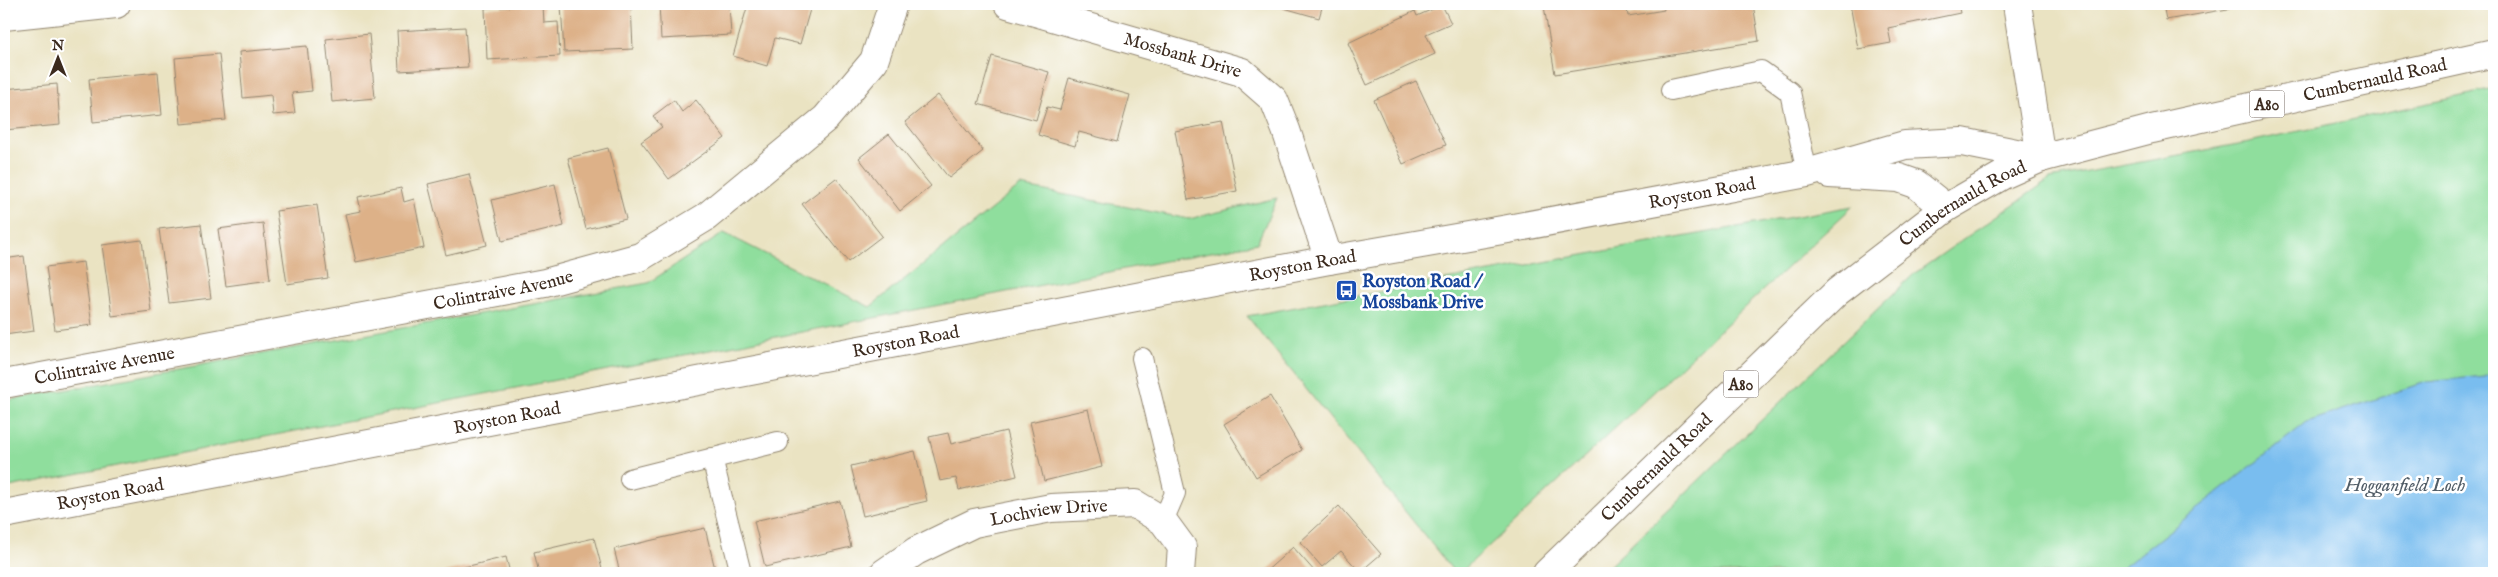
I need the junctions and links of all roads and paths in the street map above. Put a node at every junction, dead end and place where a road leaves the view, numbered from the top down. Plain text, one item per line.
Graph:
1 (116, 4) edge
2 (893, 4) edge
3 (1008, 4) edge
4 (2017, 4) edge
5 (4, 16) edge
6 (2494, 53) edge
7 (1670, 90) dead end
8 (2041, 158) junction
9 (1807, 173) junction
10 (1946, 208) junction
11 (1329, 260) junction
12 (1142, 358) dead end
13 (4, 384) edge
14 (778, 442) dead end
15 (712, 458) junction
16 (630, 479) dead end
17 (4, 514) edge
18 (1163, 521) junction
19 (741, 573) edge
20 (884, 573) edge
21 (1180, 573) edge
22 (1547, 573) edge

1 - 5 street
2 - 13 street, Colintraive Avenue
3 - 11 street, Mossbank Drive
4 - 8 street
6 - 8 street, Cumbernauld Road / A80
7 - 9 lane
8 - 9 street, Royston Road
8 - 10 street, Cumbernauld Road / A80
9 - 10 street, Royston Road
9 - 11 street, Royston Road
10 - 22 street, Cumbernauld Road / A80
11 - 17 street, Royston Road
12 - 18 lane
14 - 15 lane
15 - 16 lane
15 - 19 lane
18 - 20 street, Lochview Drive
18 - 21 street, Lochview Drive

